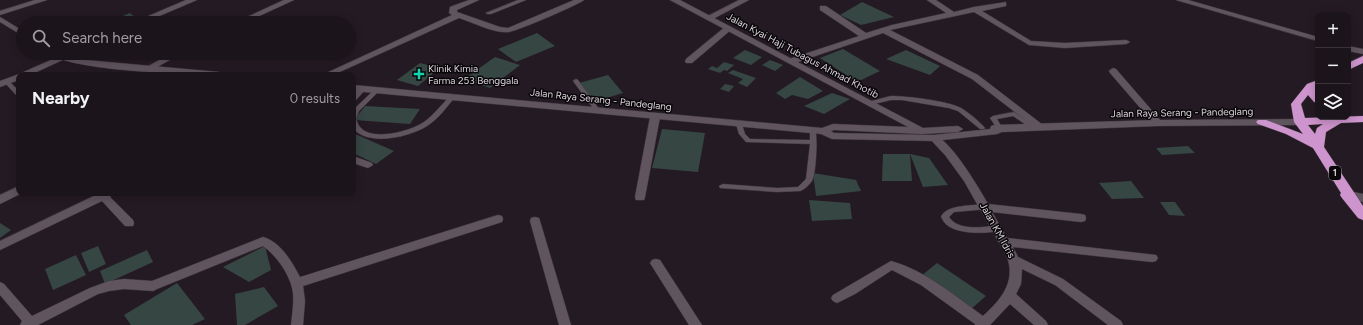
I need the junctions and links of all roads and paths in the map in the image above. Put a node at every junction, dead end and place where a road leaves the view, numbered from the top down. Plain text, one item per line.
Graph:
1 (43, 0) edge
2 (193, 0) edge
3 (290, 0) edge
4 (475, 0) edge
5 (523, 0) edge
6 (580, 0) edge
7 (674, 0) edge
8 (745, 0) edge
9 (931, 0) edge
10 (1180, 0) edge
11 (1195, 2) edge
12 (1003, 4) dead end
13 (823, 8) dead end
14 (974, 9) junction
15 (0, 13) edge
16 (489, 13) dead end
17 (952, 14) junction
18 (458, 15) junction
19 (153, 16) edge
20 (254, 16) edge
21 (708, 18) junction
22 (0, 19) edge
23 (728, 28) junction
24 (16, 29) edge
25 (884, 30) junction
26 (865, 36) junction
27 (1315, 38) edge
28 (1126, 42) dead end
29 (1351, 49) edge
30 (1363, 52) edge
31 (1363, 59) edge
32 (50, 60) edge
33 (75, 60) edge
34 (164, 60) edge
35 (689, 61) dead end
36 (792, 61) junction
37 (1351, 65) edge
38 (149, 68) junction
39 (1113, 70) dead end
40 (28, 72) edge
41 (176, 72) edge
42 (333, 72) edge
43 (16, 78) edge
44 (576, 81) dead end
45 (3, 83) edge
46 (1315, 84) edge
47 (358, 88) edge
48 (377, 90) junction
49 (16, 93) edge
50 (452, 97) junction
51 (1315, 97) edge
52 (870, 103) junction
53 (356, 110) edge
54 (597, 110) junction
55 (655, 117) junction
56 (1334, 120) edge
57 (1348, 120) edge
58 (1262, 122) junction
59 (1300, 122) junction
60 (1158, 123) junction
61 (739, 124) junction
62 (356, 128) edge
63 (982, 128) junction
64 (1037, 128) junction
65 (1000, 129) junction
66 (818, 131) junction
67 (922, 131) junction
68 (934, 138) junction
69 (814, 142) junction
70 (1316, 145) junction
71 (356, 160) edge
72 (368, 165) dead end
73 (723, 186) dead end
74 (16, 192) edge
75 (105, 196) edge
76 (108, 196) edge
77 (640, 197) dead end
78 (1354, 198) edge
79 (0, 200) edge
80 (985, 207) junction
81 (1363, 215) edge
82 (498, 218) dead end
83 (1081, 218) dead end
84 (534, 221) dead end
85 (129, 223) dead end
86 (995, 229) junction
87 (1004, 242) junction
88 (0, 246) edge
89 (1152, 258) dead end
90 (1015, 260) junction
91 (656, 263) dead end
92 (297, 283) junction
93 (0, 287) edge
94 (1010, 296) junction
95 (837, 298) dead end
96 (29, 324) edge
97 (982, 324) edge
98 (297, 325) edge
99 (565, 325) edge
100 (696, 325) edge
101 (1042, 325) edge
102 (1117, 325) edge

1 - 15 street
2 - 19 street
3 - 20 street
4 - 18 street
5 - 16 lane
6 - 18 street
7 - 21 street, Jalan Kyai Haji Tubagus Ahmad Khotib
8 - 21 street
9 - 17 street
10 - 11 street
11 - 27 street
12 - 14 street
13 - 26 street
14 - 17 street
14 - 28 street
17 - 25 street
18 - 42 street
21 - 23 street, Jalan Kyai Haji Tubagus Ahmad Khotib
22 - 24 street
23 - 35 street
23 - 36 street, Jalan Kyai Haji Tubagus Ahmad Khotib
25 - 26 street
25 - 64 street
26 - 36 street
29 - 30 street
31 - 37 highway
32 - 40 street
33 - 38 street
34 - 38 street
36 - 52 street, Jalan Kyai Haji Tubagus Ahmad Khotib
38 - 41 street
39 - 60 street
43 - 45 street
44 - 54 lane
45 - 49 lane
46 - 51 highway
46 - 59 highway
47 - 48 street, Jalan Raya Serang - Pandeglang
48 - 50 street, Jalan Raya Serang - Pandeglang
48 - 53 lane
50 - 54 street, Jalan Raya Serang - Pandeglang
50 - 62 lane
52 - 63 lane
52 - 67 street, Jalan Kyai Haji Tubagus Ahmad Khotib
54 - 55 street, Jalan Raya Serang - Pandeglang
55 - 61 street, Jalan Raya Serang - Pandeglang
55 - 77 street
56 - 59 highway, Jalan Raya Serang - Pandeglang
57 - 70 highway
58 - 59 street, Jalan Raya Serang - Pandeglang
58 - 60 street, Jalan Raya Serang - Pandeglang
58 - 70 highway
59 - 70 highway
60 - 64 street, Jalan Raya Serang - Pandeglang
61 - 66 street, Jalan Raya Serang - Pandeglang
61 - 69 lane
63 - 65 street, Jalan Raya Serang - Pandeglang
63 - 67 street, Jalan Raya Serang - Pandeglang
64 - 65 street, Jalan Raya Serang - Pandeglang
64 - 65 lane
65 - 68 street, Jalan Raya Serang - Pandeglang
66 - 67 street, Jalan Raya Serang - Pandeglang
66 - 68 street, Jalan Raya Serang - Pandeglang
66 - 69 lane
68 - 80 street, Jalan KM Idris
69 - 73 lane
70 - 78 highway
71 - 72 street
74 - 79 street
75 - 88 street
76 - 85 street
78 - 81 highway
80 - 83 street
80 - 86 street, Jalan KM Idris
80 - 86 lane
82 - 92 street
84 - 99 street
86 - 87 street, Jalan KM Idris
87 - 89 street
87 - 90 street, Jalan KM Idris
90 - 94 street, Jalan KM Idris
90 - 102 street
91 - 100 street
92 - 96 street
92 - 98 street
93 - 96 street
94 - 97 street, Jalan KM Idris
94 - 101 street
95 - 97 street

